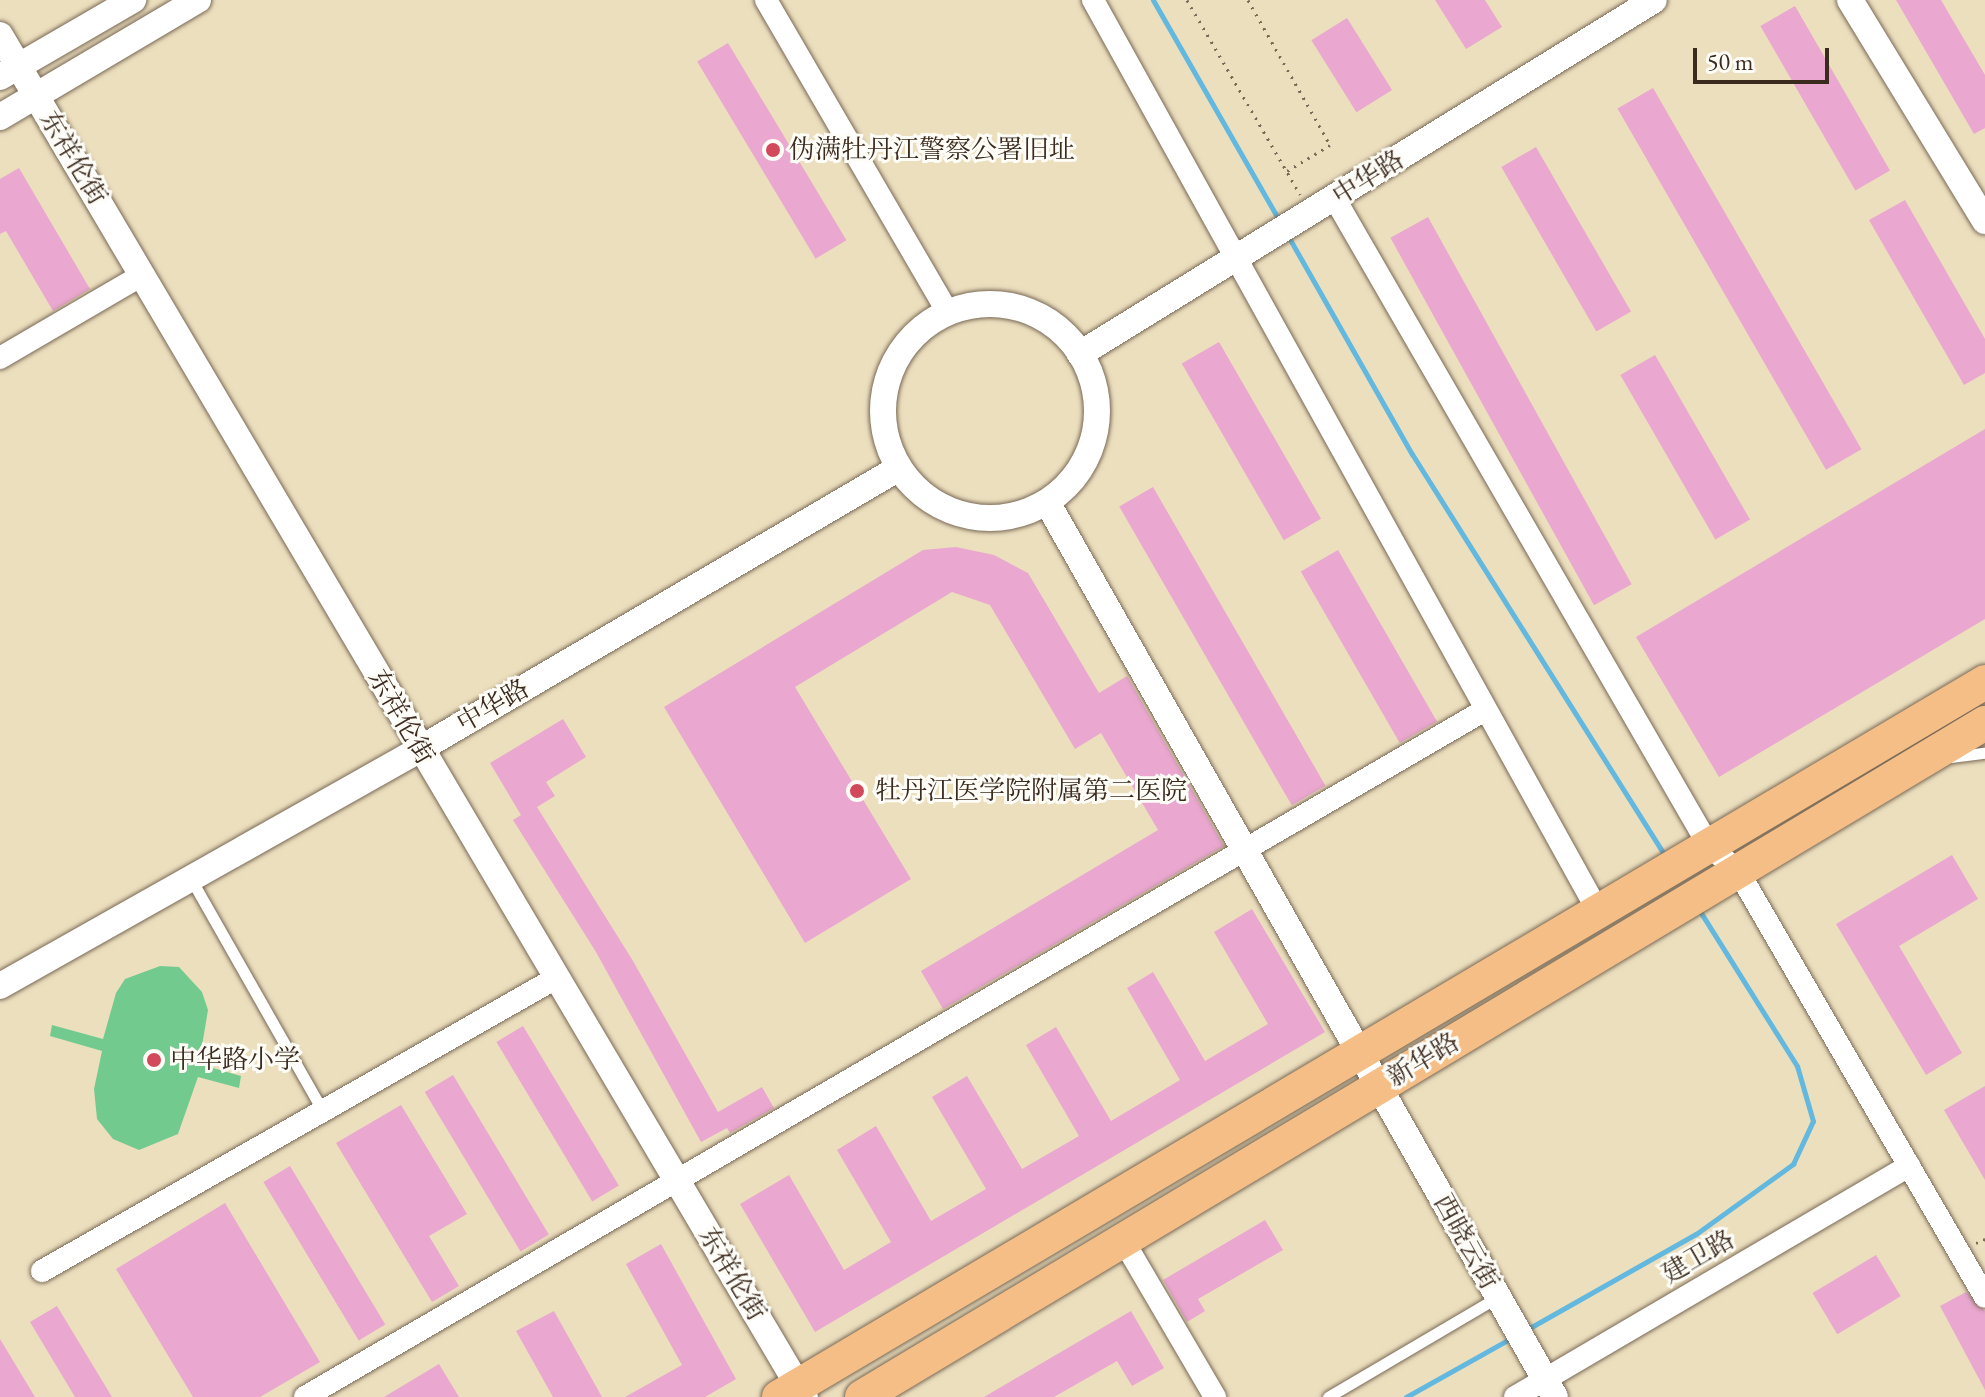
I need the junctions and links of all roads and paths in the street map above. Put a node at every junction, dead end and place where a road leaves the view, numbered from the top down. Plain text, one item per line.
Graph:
1 (133, 0) edge
2 (198, 0) edge
3 (766, 0) edge
4 (1093, 0) edge
5 (1187, 0) edge
6 (1248, 0) edge
7 (1654, 0) edge
8 (1850, 0) edge
9 (0, 35) edge
10 (9, 72) edge
11 (36, 96) junction
12 (0, 117) edge
13 (1287, 171) junction
14 (1335, 199) junction
15 (1312, 213) junction
16 (1985, 221) edge
17 (1233, 260) junction
18 (142, 275) junction
19 (948, 313) junction
20 (1080, 354) junction
21 (0, 358) edge
22 (899, 468) junction
23 (1047, 502) junction
24 (1985, 682) edge
25 (1485, 710) junction
26 (1985, 723) edge
27 (420, 749) junction
28 (1985, 753) edge
29 (1926, 759) junction
30 (1709, 846) junction
31 (1246, 852) junction
32 (1738, 871) junction
33 (190, 878) junction
34 (1598, 911) junction
35 (556, 978) junction
36 (0, 986) edge
37 (1359, 1053) junction
38 (1381, 1086) junction
39 (323, 1111) junction
40 (1909, 1166) junction
41 (677, 1180) junction
42 (1123, 1240) junction
43 (42, 1271) dead end
44 (1985, 1297) edge
45 (1496, 1298) junction
46 (1550, 1388) edge
47 (794, 1393) edge
48 (305, 1397) edge
49 (862, 1397) edge
50 (1215, 1397) edge
51 (1328, 1397) edge
52 (1515, 1397) edge

1 - 10 street
2 - 11 street
3 - 19 street
4 - 17 street
5 - 13 path
6 - 13 path
7 - 14 street, 中华路
8 - 16 street
9 - 10 street, 东祥伦街
10 - 11 street, 东祥伦街
11 - 12 street
11 - 18 street, 东祥伦街
13 - 15 path
14 - 15 street, 中华路
14 - 30 street
15 - 17 street, 中华路
17 - 20 street, 中华路
17 - 25 street
18 - 21 street
18 - 27 street, 东祥伦街
19 - 20 street
19 - 22 street
20 - 23 street
22 - 23 street
22 - 27 street, 中华路
23 - 31 street, 西晓云街
24 - 30 main road
25 - 31 street
25 - 34 street
26 - 29 main road, 新华路
27 - 33 street, 中华路
27 - 35 street, 东祥伦街
28 - 29 lane
29 - 32 main road, 新华路
30 - 32 street
30 - 34 main road
31 - 37 street, 西晓云街
31 - 41 street
32 - 38 main road, 新华路
32 - 40 street
33 - 36 street, 中华路
33 - 39 lane
34 - 37 main road
35 - 39 street
35 - 41 street, 东祥伦街
37 - 38 street, 西晓云街
37 - 47 main road
38 - 42 main road, 新华路
38 - 45 street, 西晓云街
39 - 43 street
40 - 44 street
40 - 46 street, 建卫路
41 - 47 street, 东祥伦街
41 - 48 street
42 - 49 main road, 新华路
42 - 50 street
45 - 46 street, 西晓云街
45 - 51 lane
46 - 52 street, 建卫路

